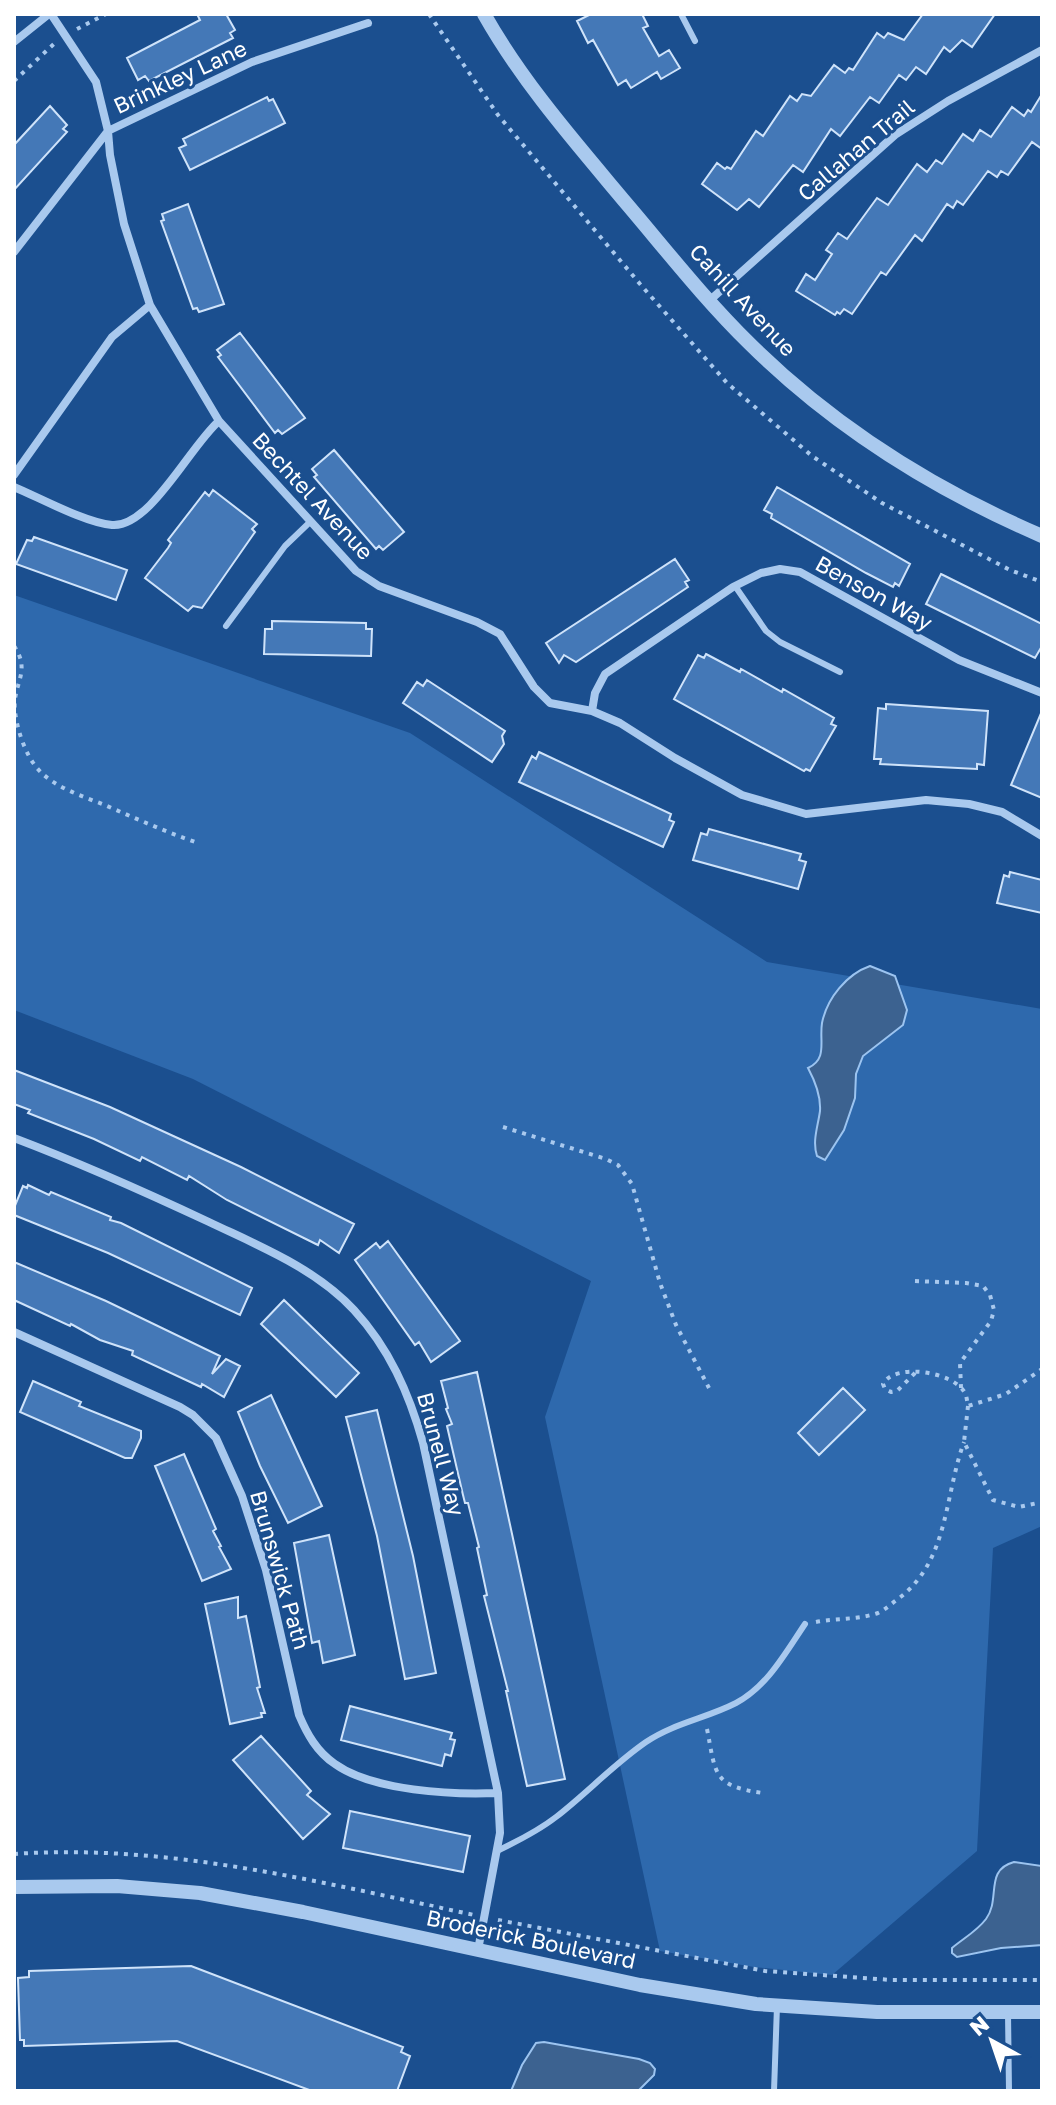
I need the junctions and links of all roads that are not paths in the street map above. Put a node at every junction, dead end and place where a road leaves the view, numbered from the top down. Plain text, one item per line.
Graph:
1 (50, 14) edge
2 (484, 14) edge
3 (681, 14) edge
4 (368, 23) dead end
5 (695, 41) dead end
6 (14, 42) edge
7 (1042, 50) edge
8 (108, 131) junction
9 (14, 252) edge
10 (709, 301) junction
11 (150, 305) junction
12 (219, 421) junction
13 (14, 475) edge
14 (14, 487) edge
15 (311, 521) junction
16 (1042, 536) edge
17 (735, 586) junction
18 (226, 626) dead end
19 (840, 672) dead end
20 (1042, 693) edge
21 (592, 711) junction
22 (1042, 836) edge
23 (14, 1138) edge
24 (14, 1332) edge
25 (805, 1624) road end
26 (498, 1793) junction
27 (497, 1851) junction
28 (14, 1887) edge
29 (478, 1950) junction
30 (777, 2006) junction
31 (1042, 2012) edge
32 (1008, 2013) junction
33 (774, 2091) edge
34 (1009, 2091) edge

1 - 6 street
1 - 8 street, Bechtel Avenue
2 - 10 street, Cahill Avenue
3 - 5 lane
4 - 8 street, Brinkley Lane
7 - 10 street, Callahan Trail
8 - 9 street, Brinkley Lane
8 - 11 street, Bechtel Avenue
10 - 16 street, Cahill Avenue
11 - 12 street, Bechtel Avenue
11 - 13 street
12 - 14 street
12 - 15 street, Bechtel Avenue
15 - 18 lane
15 - 21 street, Bechtel Avenue
17 - 19 lane
17 - 20 street, Benson Way
17 - 21 street, Benson Way
21 - 22 street, Bechtel Avenue
23 - 26 street, Brunell Way
24 - 26 street, Brunswick Path
25 - 27 lane
26 - 27 street, Brunell Way
27 - 29 street, Brunell Way
28 - 29 street, Broderick Boulevard
29 - 30 street, Broderick Boulevard
30 - 32 street, Broderick Boulevard
30 - 33 lane
31 - 32 street, Broderick Boulevard
32 - 34 lane

